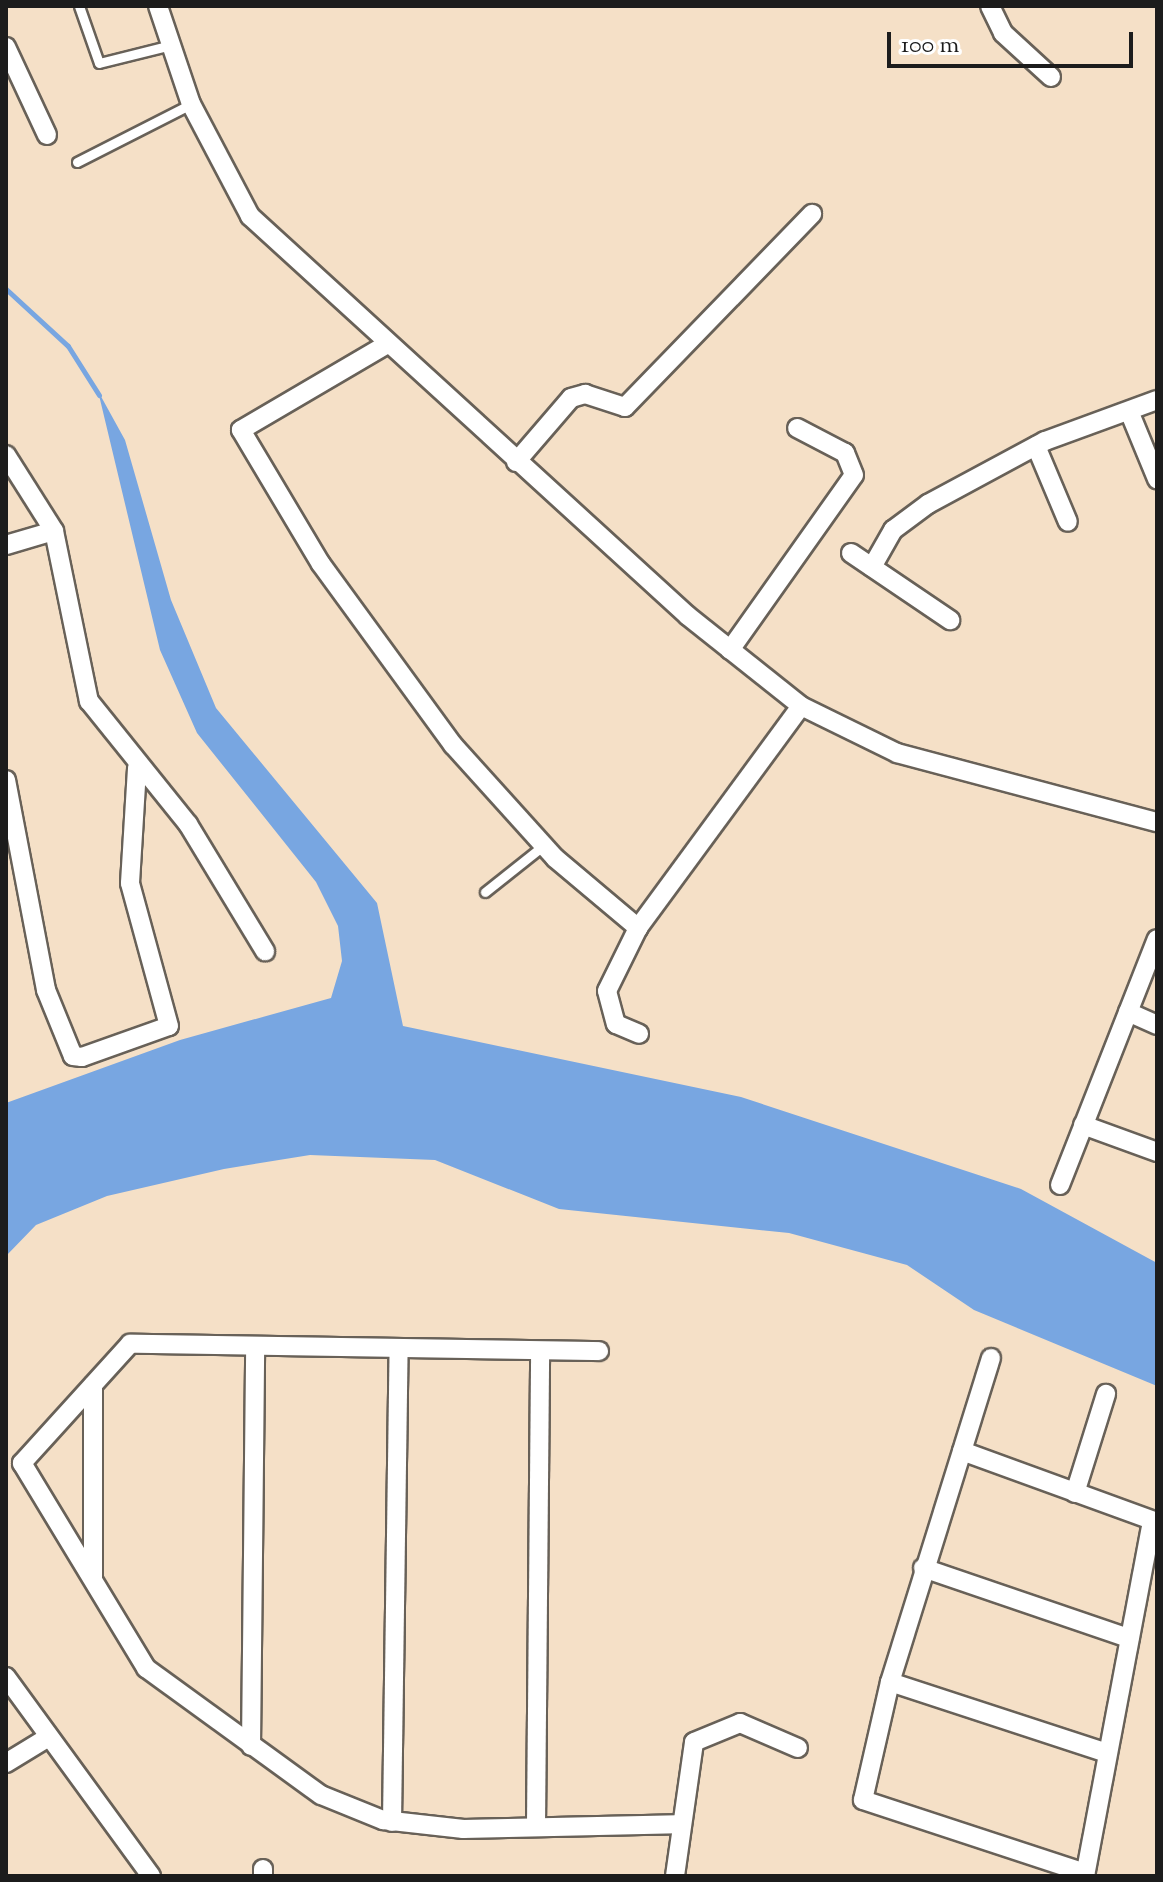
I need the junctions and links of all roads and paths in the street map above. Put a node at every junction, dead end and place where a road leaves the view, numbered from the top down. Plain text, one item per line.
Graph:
1 (79, 6) edge
2 (158, 6) edge
3 (990, 6) edge
4 (171, 45) junction
5 (6, 47) edge
6 (1051, 77) dead end
7 (191, 104) junction
8 (47, 135) dead end
9 (77, 162) dead end
10 (812, 214) dead end
11 (384, 346) junction
12 (1157, 400) edge
13 (1129, 411) junction
14 (797, 428) dead end
15 (1036, 446) junction
16 (6, 455) edge
17 (516, 462) junction
18 (1157, 479) edge
19 (1068, 522) dead end
20 (54, 531) junction
21 (6, 545) edge
22 (851, 553) dead end
23 (872, 567) junction
24 (950, 620) dead end
25 (730, 650) junction
26 (801, 706) junction
27 (137, 767) junction
28 (6, 780) edge
29 (1157, 822) edge
30 (544, 845) junction
31 (485, 892) dead end
32 (638, 928) junction
33 (1157, 939) edge
34 (265, 951) dead end
35 (1128, 1012) junction
36 (1157, 1025) edge
37 (639, 1034) dead end
38 (1083, 1125) junction
39 (1157, 1152) edge
40 (1060, 1185) dead end
41 (255, 1348) junction
42 (399, 1349) junction
43 (540, 1351) junction
44 (599, 1351) dead end
45 (991, 1358) dead end
46 (93, 1385) junction
47 (1106, 1394) dead end
48 (962, 1451) junction
49 (1075, 1493) junction
50 (1154, 1521) edge
51 (923, 1568) junction
52 (93, 1578) junction
53 (1129, 1638) junction
54 (6, 1677) edge
55 (890, 1682) junction
56 (47, 1738) junction
57 (251, 1746) junction
58 (798, 1748) dead end
59 (1107, 1753) junction
60 (6, 1763) edge
61 (392, 1822) junction
62 (677, 1824) junction
63 (536, 1826) junction
64 (1085, 1874) edge
65 (151, 1876) edge
66 (675, 1876) edge

1 - 4 lane
2 - 4 street
3 - 6 street
4 - 7 street
5 - 8 street
7 - 9 lane
7 - 11 street
10 - 17 street
11 - 17 street
11 - 30 street
12 - 13 street
13 - 15 street
13 - 18 street
14 - 25 street
15 - 19 street
15 - 23 street
16 - 20 street
17 - 25 street
20 - 21 street
20 - 27 street
22 - 23 street
23 - 24 street
25 - 26 street
26 - 29 street
26 - 32 street
27 - 28 street
27 - 34 street
30 - 31 lane
30 - 32 street
32 - 37 street
33 - 35 street
35 - 36 street
35 - 38 street
38 - 39 street
38 - 40 street
41 - 42 street
41 - 46 street
41 - 57 street
42 - 43 street
42 - 61 street
43 - 44 street
43 - 63 street
45 - 48 street
46 - 52 street
46 - 52 street
47 - 49 street
48 - 49 street
48 - 51 street
49 - 50 street
50 - 53 street
51 - 53 street
51 - 55 street
52 - 57 street
53 - 59 street
54 - 56 street
55 - 59 street
55 - 64 street
56 - 60 street
56 - 65 street
57 - 61 street
58 - 62 street
59 - 64 street
61 - 63 street
62 - 63 street
62 - 66 street

